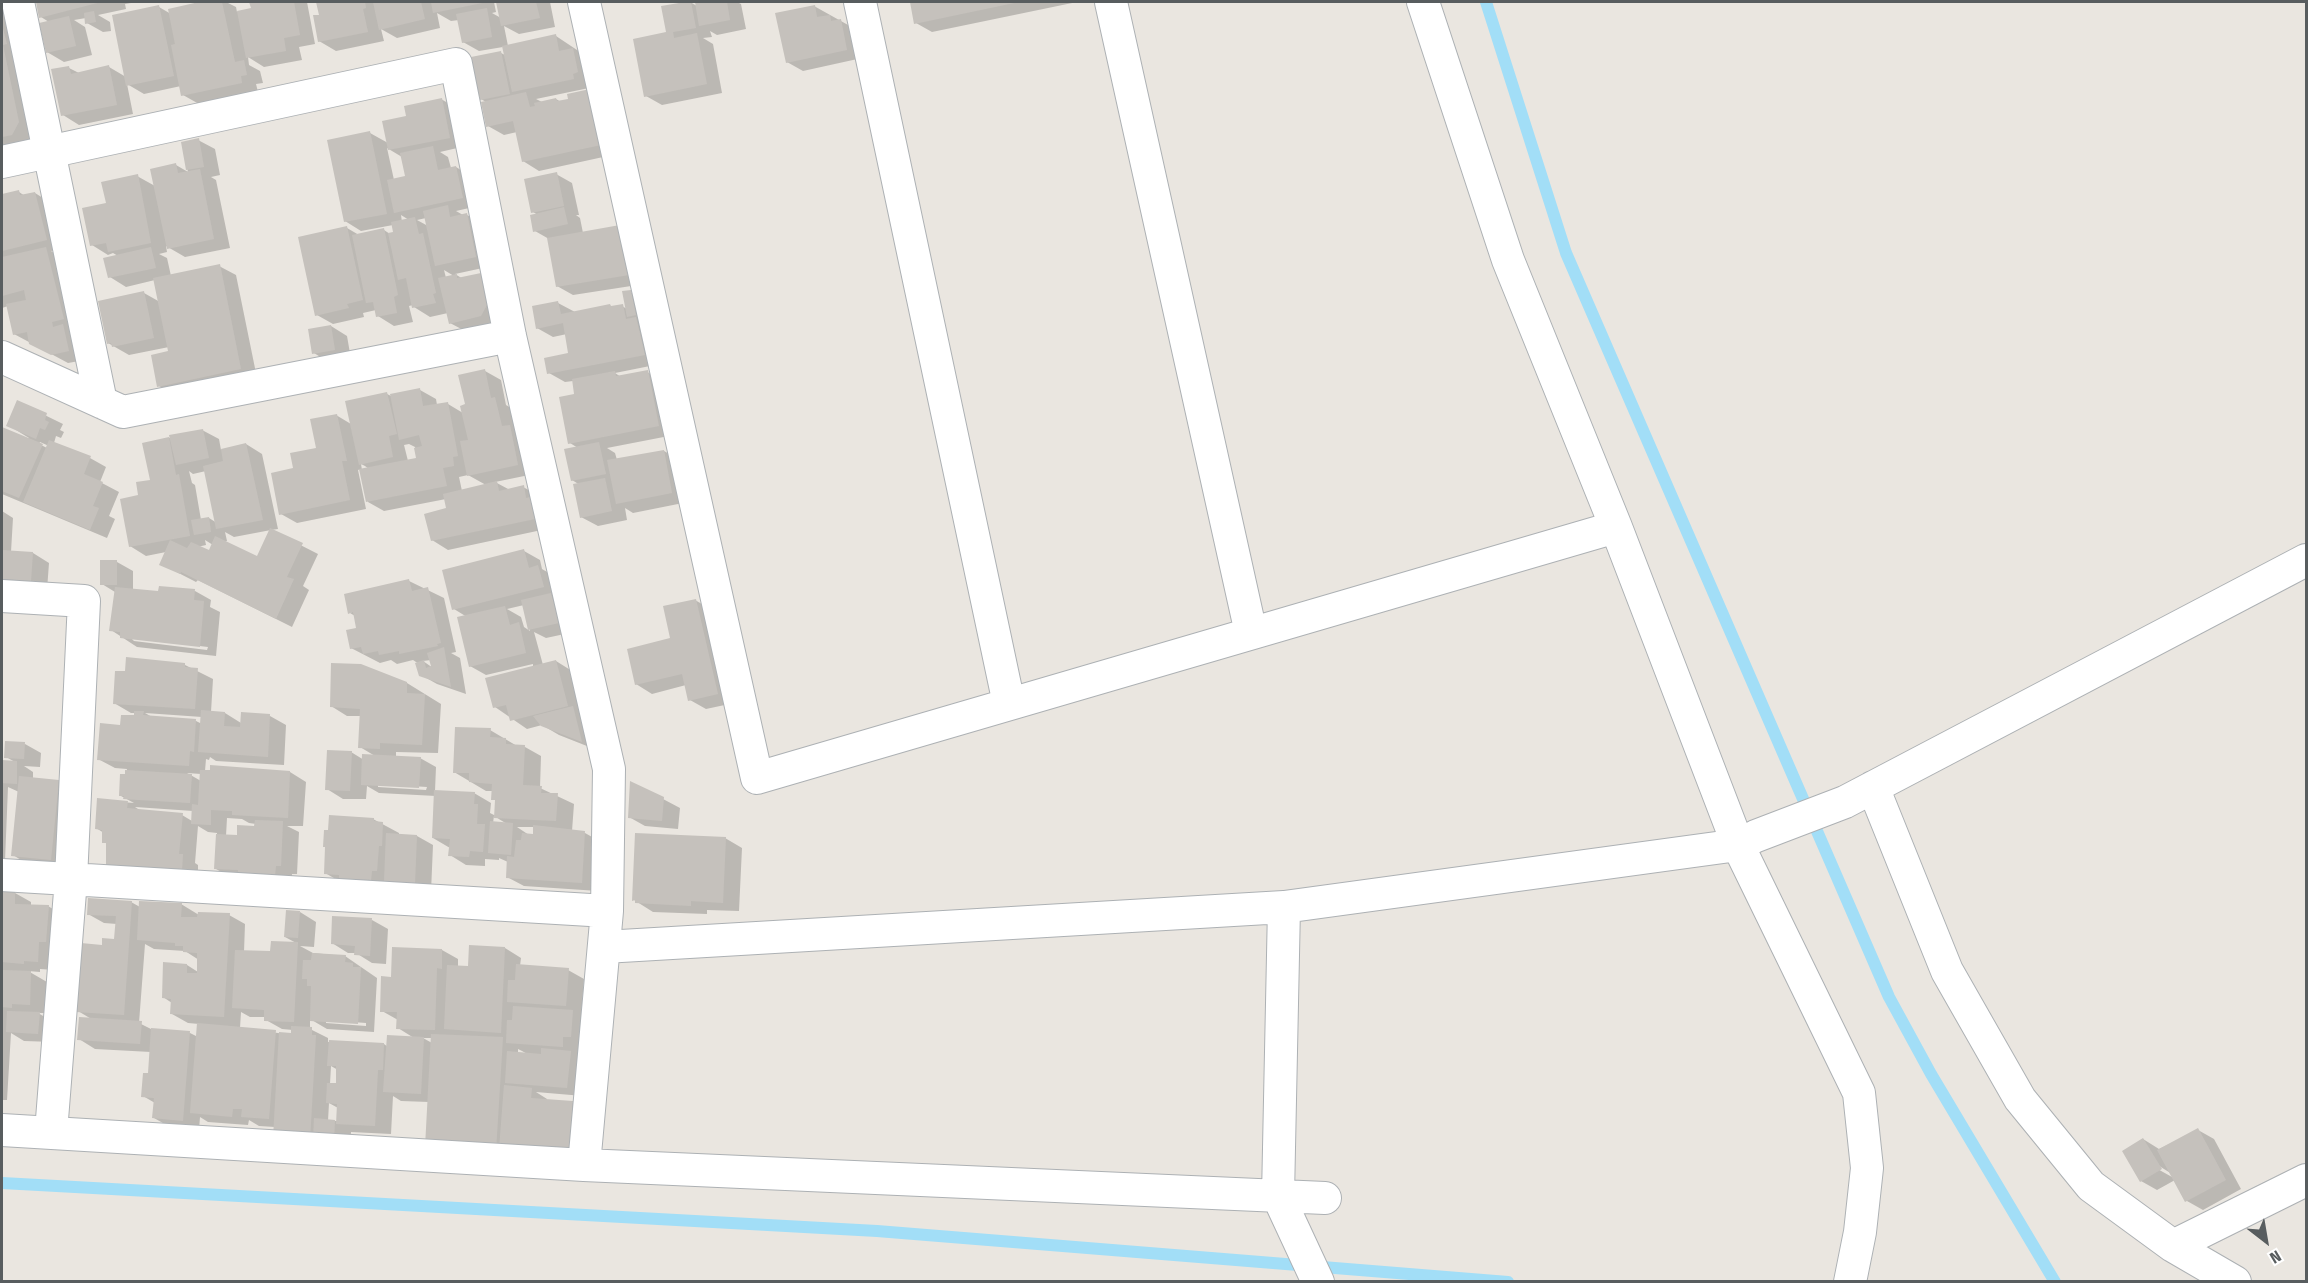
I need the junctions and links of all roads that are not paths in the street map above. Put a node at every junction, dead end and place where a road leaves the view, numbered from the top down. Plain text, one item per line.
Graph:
1 (18, 2) edge
2 (584, 2) edge
3 (860, 2) edge
4 (1111, 2) edge
5 (1423, 2) edge
6 (50, 152) junction
7 (2, 162) edge
8 (510, 336) junction
9 (2, 357) edge
10 (101, 402) junction
11 (1616, 527) junction
12 (2307, 560) edge
13 (2, 596) edge
14 (1251, 633) junction
15 (1009, 704) junction
16 (1873, 787) junction
17 (1747, 840) junction
18 (2, 875) edge
19 (71, 879) junction
20 (1284, 907) junction
21 (607, 911) junction
22 (604, 946) junction
23 (2, 1130) edge
24 (51, 1132) junction
25 (584, 1165) junction
26 (2307, 1180) edge
27 (1325, 1198) dead end
28 (1283, 1204) junction
29 (2173, 1246) junction
30 (1318, 1281) edge
31 (1851, 1281) edge
32 (2235, 1281) edge

1 - 6 street
2 - 15 street
3 - 15 street
4 - 14 street
5 - 11 street
6 - 7 street
6 - 8 street
6 - 10 street
8 - 10 street
8 - 21 street
9 - 10 street
11 - 14 street
11 - 17 street
12 - 16 street
13 - 19 street
14 - 15 street
16 - 17 street
16 - 29 street
17 - 20 street
17 - 31 street
18 - 19 street
19 - 21 street
19 - 24 street
20 - 22 street
20 - 28 street
21 - 22 street
22 - 25 street
23 - 24 street
24 - 25 street
25 - 28 street
26 - 29 street
27 - 28 street
28 - 30 street
29 - 32 street

